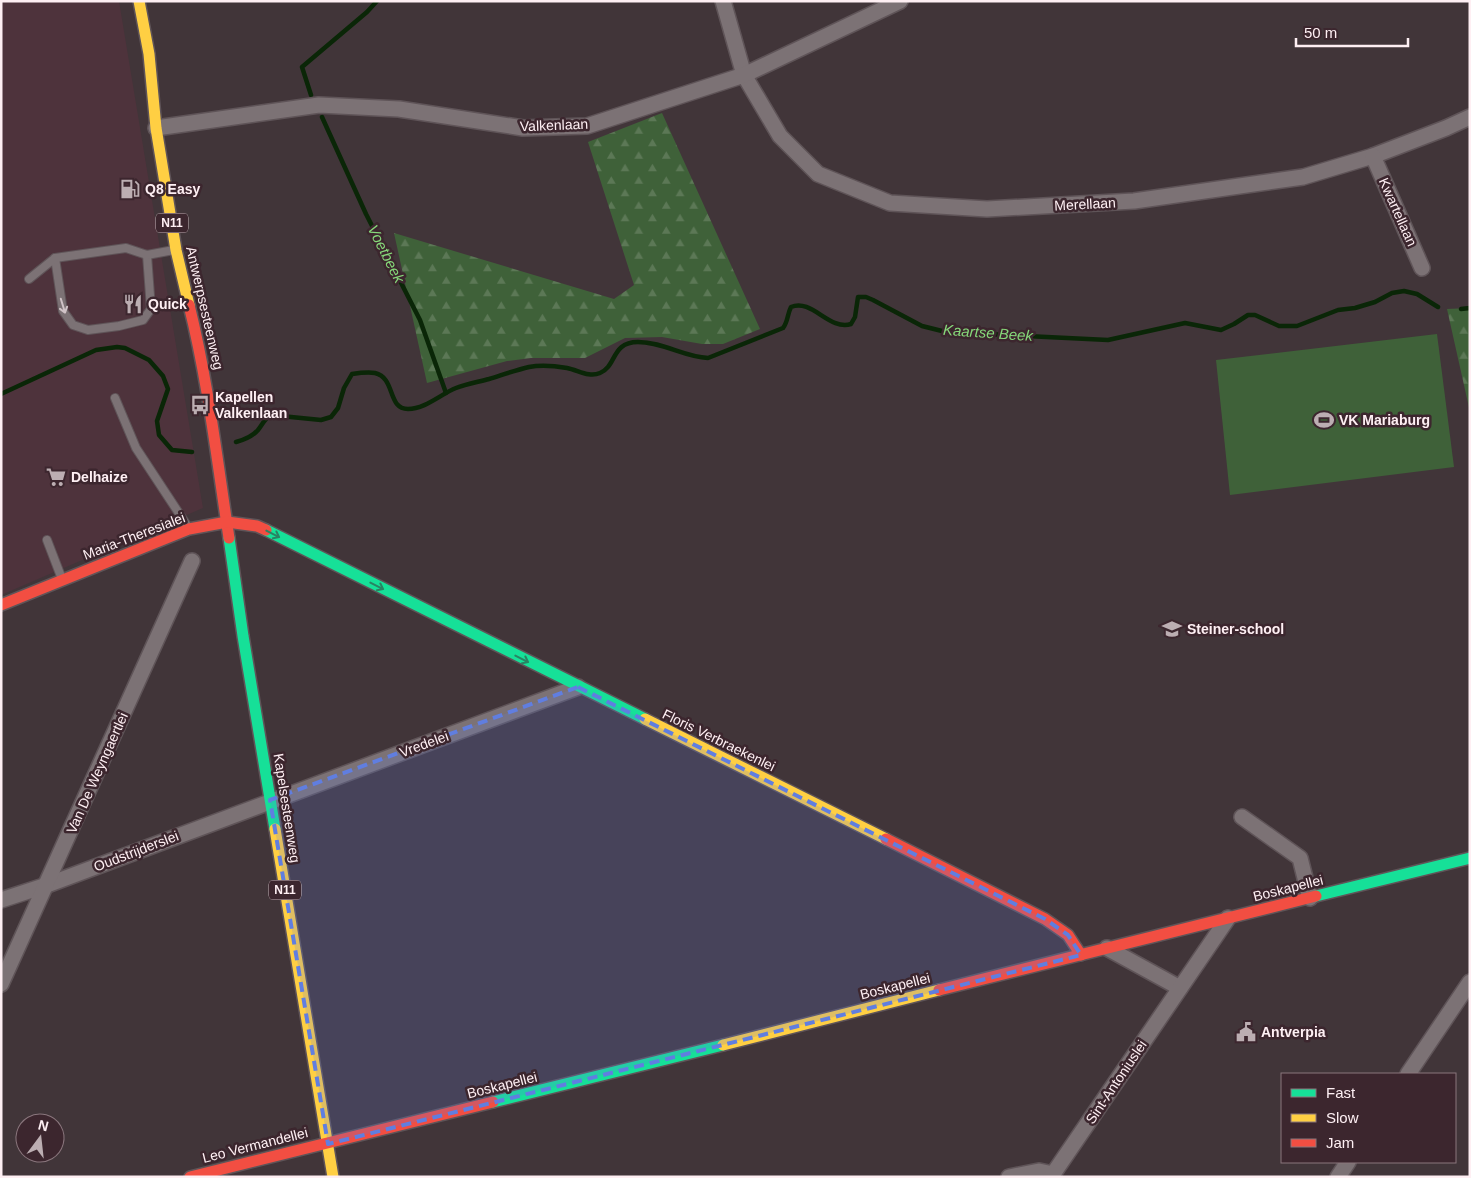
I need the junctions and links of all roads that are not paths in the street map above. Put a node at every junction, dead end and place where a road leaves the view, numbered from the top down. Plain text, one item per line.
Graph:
1 (140, 1) edge
2 (723, 1) edge
3 (900, 1) edge
4 (744, 75) junction
5 (1470, 117) edge
6 (156, 128) junction
7 (1373, 156) junction
8 (176, 250) junction
9 (147, 255) junction
10 (56, 258) junction
11 (1422, 268) dead end
12 (29, 279) dead end
13 (115, 398) dead end
14 (215, 443) joint
15 (227, 522) junction
16 (190, 529) junction
17 (47, 540) dead end
18 (192, 561) dead end
19 (333, 564) joint
20 (62, 579) junction
21 (1, 605) edge
22 (578, 687) junction
23 (270, 800) junction
24 (1242, 817) dead end
25 (1470, 858) edge
26 (47, 885) junction
27 (1310, 898) junction
28 (1, 900) edge
29 (1228, 918) junction
30 (1107, 948) junction
31 (1081, 954) junction
32 (1470, 982) edge
33 (1, 984) edge
34 (1180, 988) junction
35 (1409, 1073) edge
36 (328, 1144) junction
37 (1347, 1163) edge
38 (1052, 1175) edge
39 (190, 1177) edge
40 (333, 1177) edge
41 (1009, 1177) edge
42 (1338, 1177) edge

1 - 6 street, Antwerpsesteenweg / N11
2 - 4 street, Merellaan
3 - 4 street, Valkenlaan
4 - 6 street, Valkenlaan
4 - 7 street, Merellaan
5 - 7 street, Merellaan
6 - 8 street, Antwerpsesteenweg / N11
7 - 11 street, Kwartellaan
8 - 9 lane
8 - 14 street, Antwerpsesteenweg / N11
9 - 10 lane
10 -> 9 lane
10 - 12 lane
13 - 16 lane
14 - 15 street, Kapelsesteenweg / N11
15 - 16 street, Maria-Theresialei
15 -> 19 street, Maria-Theresialei
15 - 23 street, Kapelsesteenweg / N11
16 - 20 street, Maria-Theresialei
17 - 20 lane
18 - 26 street, Van De Weyngaertlei
19 -> 22 street, Floris Verbraekenlei
20 - 21 street, Maria-Theresialei
22 - 23 street, Vredelei
22 - 31 street, Floris Verbraekenlei
23 - 26 street, Oudstrijderslei
23 - 36 street, Kapelsesteenweg / N11
24 - 27 street
25 - 27 street, Boskapellei
26 - 28 street, Oudstrijderslei
26 - 33 street, Van De Weyngaertlei
27 - 29 street, Boskapellei
29 - 30 street, Boskapellei
29 - 34 street, Sint-Antoniuslei
30 - 31 street, Boskapellei
30 - 34 street
31 - 36 street, Boskapellei
32 - 35 street
34 - 38 street, Sint-Antoniuslei
36 - 39 street, Leo Vermandellei
36 - 40 street, Kapelsesteenweg / N11
37 - 42 street
38 - 41 street

